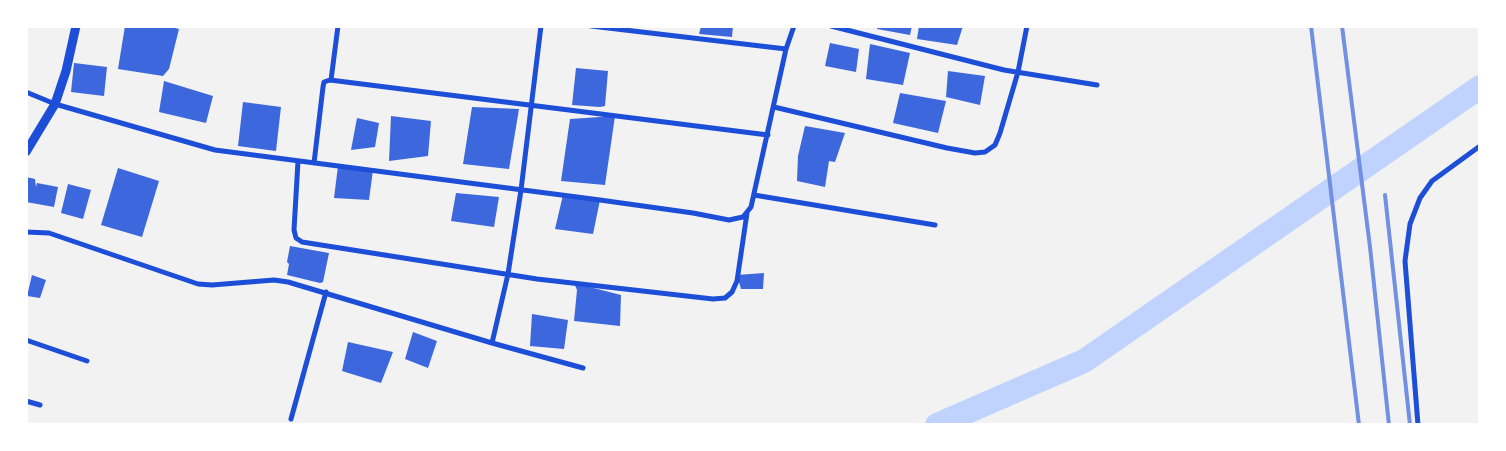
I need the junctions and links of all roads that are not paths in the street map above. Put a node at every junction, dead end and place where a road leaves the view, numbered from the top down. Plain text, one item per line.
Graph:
1 (76, 26) edge
2 (338, 26) edge
3 (540, 26) edge
4 (591, 26) edge
5 (794, 26) edge
6 (830, 26) edge
7 (1027, 26) edge
8 (786, 49) junction
9 (1018, 72) junction
10 (331, 80) junction
11 (1097, 85) dead end
12 (26, 92) edge
13 (55, 104) junction
14 (530, 106) junction
15 (774, 107) junction
16 (768, 135) junction
17 (31, 139) edge
18 (1480, 146) edge
19 (26, 152) edge
20 (298, 161) junction
21 (314, 163) junction
22 (521, 190) junction
23 (754, 194) junction
24 (746, 213) junction
25 (935, 225) dead end
26 (26, 232) edge
27 (508, 274) junction
28 (326, 292) junction
29 (26, 340) edge
30 (492, 343) junction
31 (88, 361) dead end
32 (583, 368) dead end
33 (26, 401) edge
34 (40, 405) dead end
35 (290, 419) dead end
36 (1418, 425) edge

1 - 13 street
2 - 10 street
3 - 14 street
4 - 8 street
5 - 8 street
6 - 9 street
7 - 9 street
8 - 15 street
9 - 11 street
9 - 15 street
10 - 14 street
10 - 21 street
12 - 13 street
13 - 17 street
13 - 20 street
14 - 16 street
14 - 22 street
15 - 16 street
16 - 23 street
17 - 19 street
18 - 36 street
20 - 21 street
20 - 27 street
21 - 22 street
22 - 24 street
22 - 27 street
23 - 24 street
23 - 25 street
24 - 27 street
26 - 28 street
27 - 30 street
28 - 30 street
28 - 35 street
29 - 31 street
30 - 32 street
33 - 34 street

